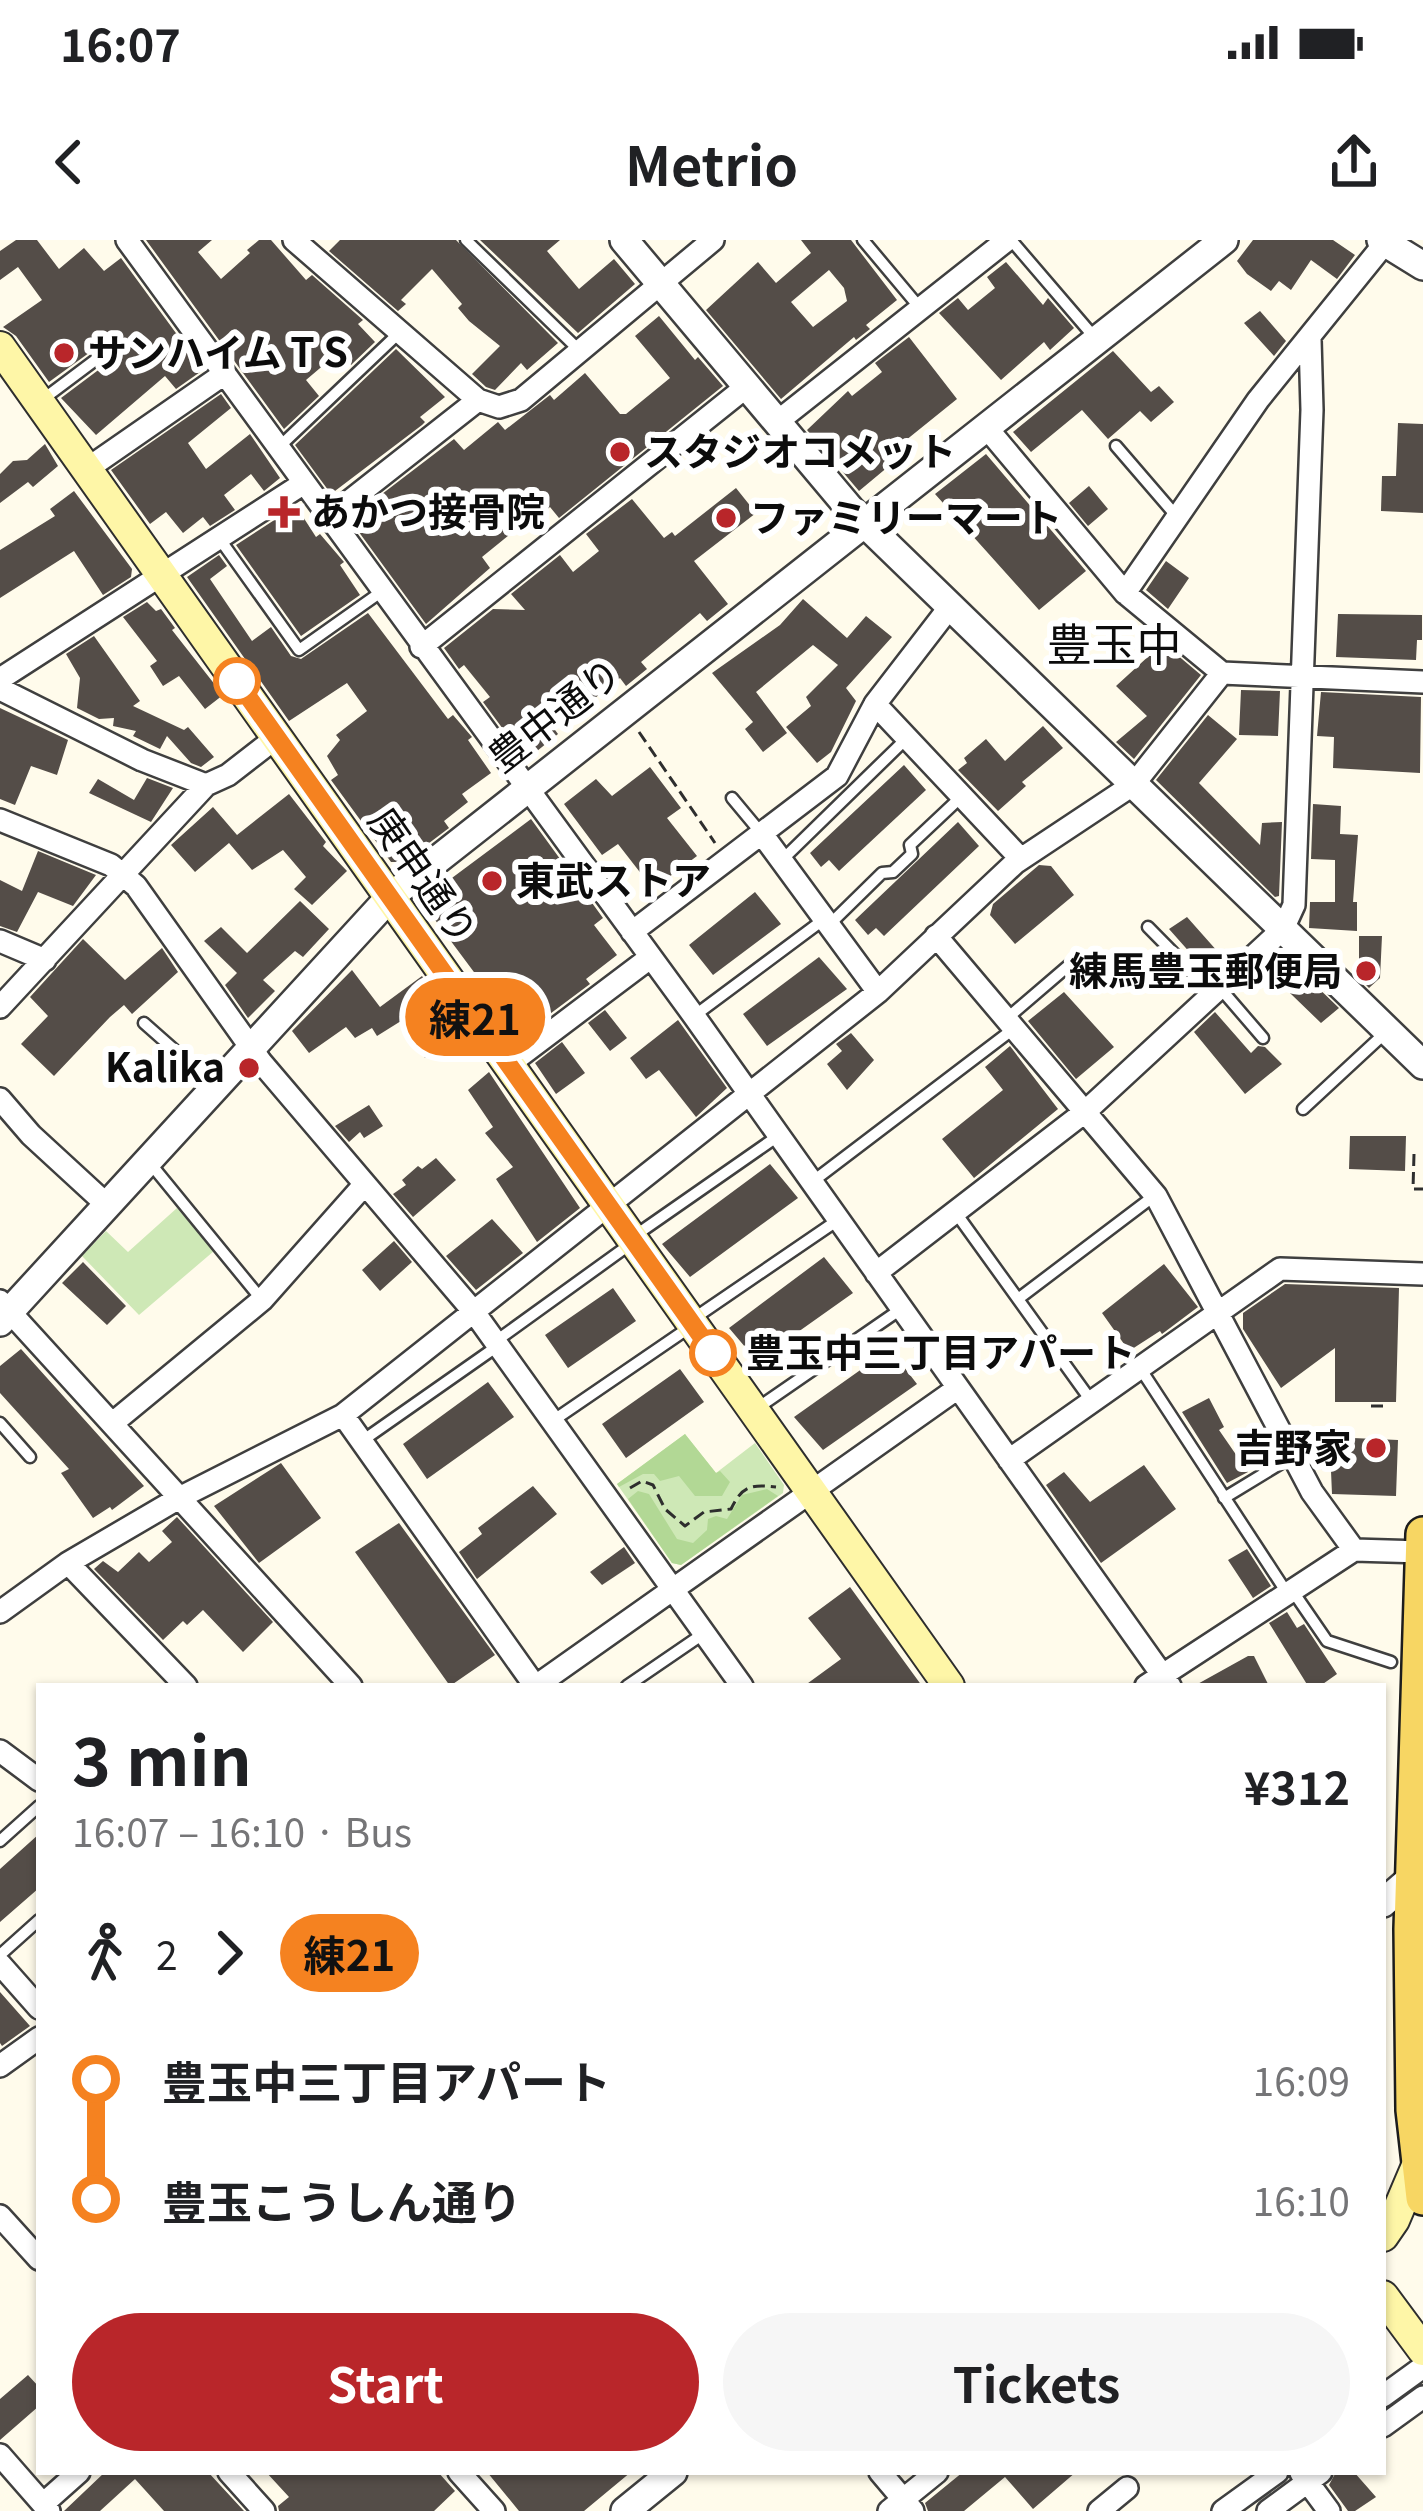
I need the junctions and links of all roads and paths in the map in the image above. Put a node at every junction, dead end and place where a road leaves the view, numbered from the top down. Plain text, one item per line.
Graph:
1 (127, 240) edge
2 (466, 240) edge
3 (624, 240) edge
4 (713, 240) edge
5 (863, 240) edge
6 (1009, 240) edge
7 (1224, 240) edge
8 (1383, 241) edge
9 (303, 243) edge
10 (1423, 266) edge
11 (661, 284) junction
12 (920, 308) junction
13 (400, 332) junction
14 (1310, 339) junction
15 (1097, 341) junction
16 (0, 346) edge
17 (579, 350) junction
18 (98, 358) dead end
19 (224, 374) junction
20 (746, 387) junction
21 (478, 400) junction
22 (39, 402) junction
23 (776, 422) junction
24 (986, 427) junction
25 (1116, 446) dead end
26 (278, 448) junction
27 (87, 469) junction
28 (304, 483) junction
29 (328, 518) junction
30 (1178, 518) junction
31 (864, 523) junction
32 (219, 538) junction
33 (162, 574) junction
34 (381, 592) junction
35 (1125, 593) junction
36 (949, 608) junction
37 (421, 647) junction
38 (1222, 674) junction
39 (1302, 677) junction
40 (0, 679) edge
41 (1423, 682) edge
42 (0, 688) edge
43 (875, 704) junction
44 (624, 711) junction
45 (277, 737) junction
46 (908, 738) junction
47 (1134, 784) junction
48 (206, 785) junction
49 (526, 788) junction
50 (962, 796) junction
51 (732, 798) dead end
52 (0, 820) edge
53 (762, 834) junction
54 (1021, 859) junction
55 (727, 860) junction
56 (781, 861) junction
57 (125, 876) junction
58 (389, 897) junction
59 (825, 923) junction
60 (1148, 927) dead end
61 (1282, 929) junction
62 (632, 932) junction
63 (936, 936) junction
64 (0, 941) edge
65 (651, 957) junction
66 (45, 960) junction
67 (1075, 960) dead end
68 (1217, 991) junction
69 (878, 992) junction
70 (0, 1007) edge
71 (694, 1016) junction
72 (144, 1023) dead end
73 (1009, 1025) junction
74 (1387, 1031) junction
75 (1263, 1038) dead end
76 (252, 1047) junction
77 (508, 1064) junction
78 (1423, 1065) edge
79 (216, 1086) junction
80 (748, 1094) junction
81 (0, 1099) edge
82 (1303, 1108) dead end
83 (1086, 1112) junction
84 (778, 1136) junction
85 (1414, 1154) dead end
86 (147, 1159) junction
87 (812, 1182) junction
88 (365, 1184) junction
89 (1423, 1189) edge
90 (1156, 1196) junction
91 (106, 1204) junction
92 (608, 1207) junction
93 (956, 1213) junction
94 (838, 1220) junction
95 (632, 1240) junction
96 (876, 1273) junction
97 (1423, 1274) edge
98 (1018, 1299) junction
99 (262, 1300) junction
100 (901, 1309) junction
101 (4, 1311) edge
102 (474, 1312) junction
103 (1220, 1312) junction
104 (692, 1323) junction
105 (498, 1343) junction
106 (1140, 1368) junction
107 (958, 1388) junction
108 (1092, 1402) junction
109 (1371, 1406) dead end
110 (1388, 1406) dead end
111 (754, 1411) junction
112 (344, 1415) junction
113 (554, 1420) junction
114 (114, 1422) junction
115 (0, 1423) edge
116 (362, 1441) junction
117 (1293, 1456) junction
118 (30, 1457) dead end
119 (1009, 1460) junction
120 (797, 1490) junction
121 (624, 1493) dead end
122 (179, 1498) junction
123 (1224, 1498) junction
124 (1423, 1534) edge
125 (1354, 1550) junction
126 (1423, 1552) edge
127 (68, 1563) junction
128 (673, 1589) junction
129 (1290, 1592) junction
130 (0, 1612) edge
131 (705, 1633) junction
132 (1391, 1662) dead end
133 (1159, 1682) edge
134 (183, 1683) edge
135 (348, 1683) edge
136 (533, 1683) edge
137 (539, 1683) edge
138 (631, 1683) edge
139 (740, 1683) edge
140 (947, 1683) edge
141 (0, 1751) edge
142 (36, 1778) edge
143 (36, 1809) edge
144 (0, 1841) edge
145 (1418, 1873) edge
146 (1386, 1900) edge
147 (36, 1923) edge
148 (0, 1959) edge
149 (36, 2004) edge
150 (36, 2040) edge
151 (0, 2066) edge
152 (1420, 2182) edge
153 (0, 2216) edge
154 (1386, 2232) edge
155 (36, 2256) edge
156 (1386, 2300) edge
157 (1423, 2350) edge
158 (1423, 2367) edge
159 (1386, 2394) edge
160 (1423, 2397) edge
161 (1386, 2424) edge
162 (0, 2455) edge
163 (76, 2475) edge
164 (233, 2475) edge
165 (462, 2475) edge
166 (669, 2475) edge
167 (882, 2475) edge
168 (934, 2475) edge
169 (1273, 2475) edge
170 (1310, 2475) edge
171 (1127, 2488) dead end
172 (902, 2507) edge
173 (46, 2508) edge
174 (265, 2511) edge
175 (494, 2511) edge
176 (626, 2511) edge
177 (1099, 2511) edge
178 (1223, 2511) edge
179 (1268, 2511) edge
180 (1329, 2511) edge

1 - 19 street
2 - 17 lane
3 - 11 street
4 - 11 street
5 - 12 lane
6 - 12 street
6 - 15 lane
7 - 15 street, 豊中通り
8 - 10 street
8 - 14 street
9 - 13 street
11 - 17 street
11 - 20 street
12 - 23 street
13 - 21 street
13 - 26 lane
14 - 30 street
14 - 39 street
15 - 24 street, 豊中通り
16 - 22 main road, 庚申通り
17 - 21 street
18 - 22 lane
19 - 26 street
19 - 27 street
20 - 23 street
20 - 37 street
21 - 29 street
22 - 27 main road, 庚申通り
23 - 31 street
24 - 31 street, 豊中通り
24 - 35 street
25 - 30 lane
26 - 28 street
27 - 33 main road, 庚申通り
28 - 29 street
28 - 32 street
29 - 34 street
30 - 35 street
31 - 36 street
31 - 44 street, 豊中通り
32 - 33 street
32 - 34 lane
33 - 40 street
33 - 45 main road, 庚申通り
34 - 37 street
35 - 38 street
36 - 43 street
36 - 47 street
37 - 49 street
38 - 39 street
38 - 47 street
39 - 41 street
39 - 61 street
42 - 48 street
43 - 46 street
43 - 53 street
44 - 49 street, 豊中通り
44 - 55 path
45 - 48 street
45 - 58 main road, 庚申通り
46 - 50 street
46 - 56 lane
47 - 54 street
47 - 61 street
48 - 57 street
49 - 58 street, 豊中通り
49 - 62 street
50 - 54 street
50 - 59 lane
51 - 53 lane
52 - 57 street
53 - 55 street
53 - 56 street
54 - 63 street
55 - 62 street
56 - 59 street
57 - 66 street
57 - 76 street
58 - 76 street, 豊中通り
58 - 77 main road, 庚申通り
59 - 69 street
59 - 71 lane
60 - 68 lane
61 - 68 street
61 - 74 street
62 - 65 street
63 - 69 street
63 - 73 street
64 - 66 street
65 - 71 street
65 - 77 street
66 - 70 street
67 - 73 lane
68 - 75 lane
68 - 83 street
69 - 80 street
71 - 80 street
72 - 79 lane
73 - 83 street
73 - 87 lane
74 - 78 street
74 - 82 lane
76 - 79 street, 豊中通り
76 - 88 street
77 - 92 main road, 庚申通り
79 - 86 street, 豊中通り
80 - 84 street
80 - 92 street
81 - 91 street
83 - 90 street
83 - 93 street
84 - 87 street
84 - 95 lane
85 - 89 path
86 - 91 street, 豊中通り
86 - 99 lane
87 - 94 street
88 - 99 street
88 - 102 street
90 - 98 lane
90 - 103 street
91 - 101 street, 豊中通り
92 - 95 main road, 庚申通り
92 - 102 street
93 - 96 street
93 - 98 lane
94 - 96 street
94 - 104 lane
95 - 104 main road, 庚申通り
95 - 105 lane
96 - 100 street
97 - 103 street
98 - 108 lane
99 - 114 street
100 - 107 street
100 - 111 lane
101 - 114 street
102 - 105 street
102 - 112 street
103 - 106 street
103 - 117 street
104 - 111 main road, 庚申通り
104 - 113 lane
105 - 113 street
105 - 116 lane
106 - 108 street
106 - 123 lane
107 - 119 street
107 - 120 street
108 - 119 street
109 - 110 path
111 - 120 main road, 庚申通り
112 - 116 street
112 - 122 street
113 - 128 street
114 - 122 street
115 - 118 lane
116 - 136 street
117 - 123 lane
117 - 125 street
119 - 133 street
120 - 121 path
120 - 128 street
120 - 140 main road, 庚申通り
122 - 127 street
122 - 135 street
123 - 129 lane
124 - 126 main road
125 - 126 street
125 - 129 street
126 - 145 main road
127 - 130 street
127 - 134 street
128 - 131 street
128 - 137 street
129 - 132 lane
129 - 133 street
131 - 138 lane
131 - 139 street
141 - 142 street
143 - 144 lane
145 - 146 street
145 - 152 main road
147 - 148 lane
148 - 149 street
150 - 151 street
152 - 154 main road
153 - 155 street
156 - 157 main road
158 - 159 street
160 - 161 street
162 - 173 street
163 - 173 street
164 - 174 street
165 - 175 street
166 - 176 street
167 - 172 street
168 - 172 street
169 - 178 street
170 - 179 street
170 - 180 street
171 - 177 street

